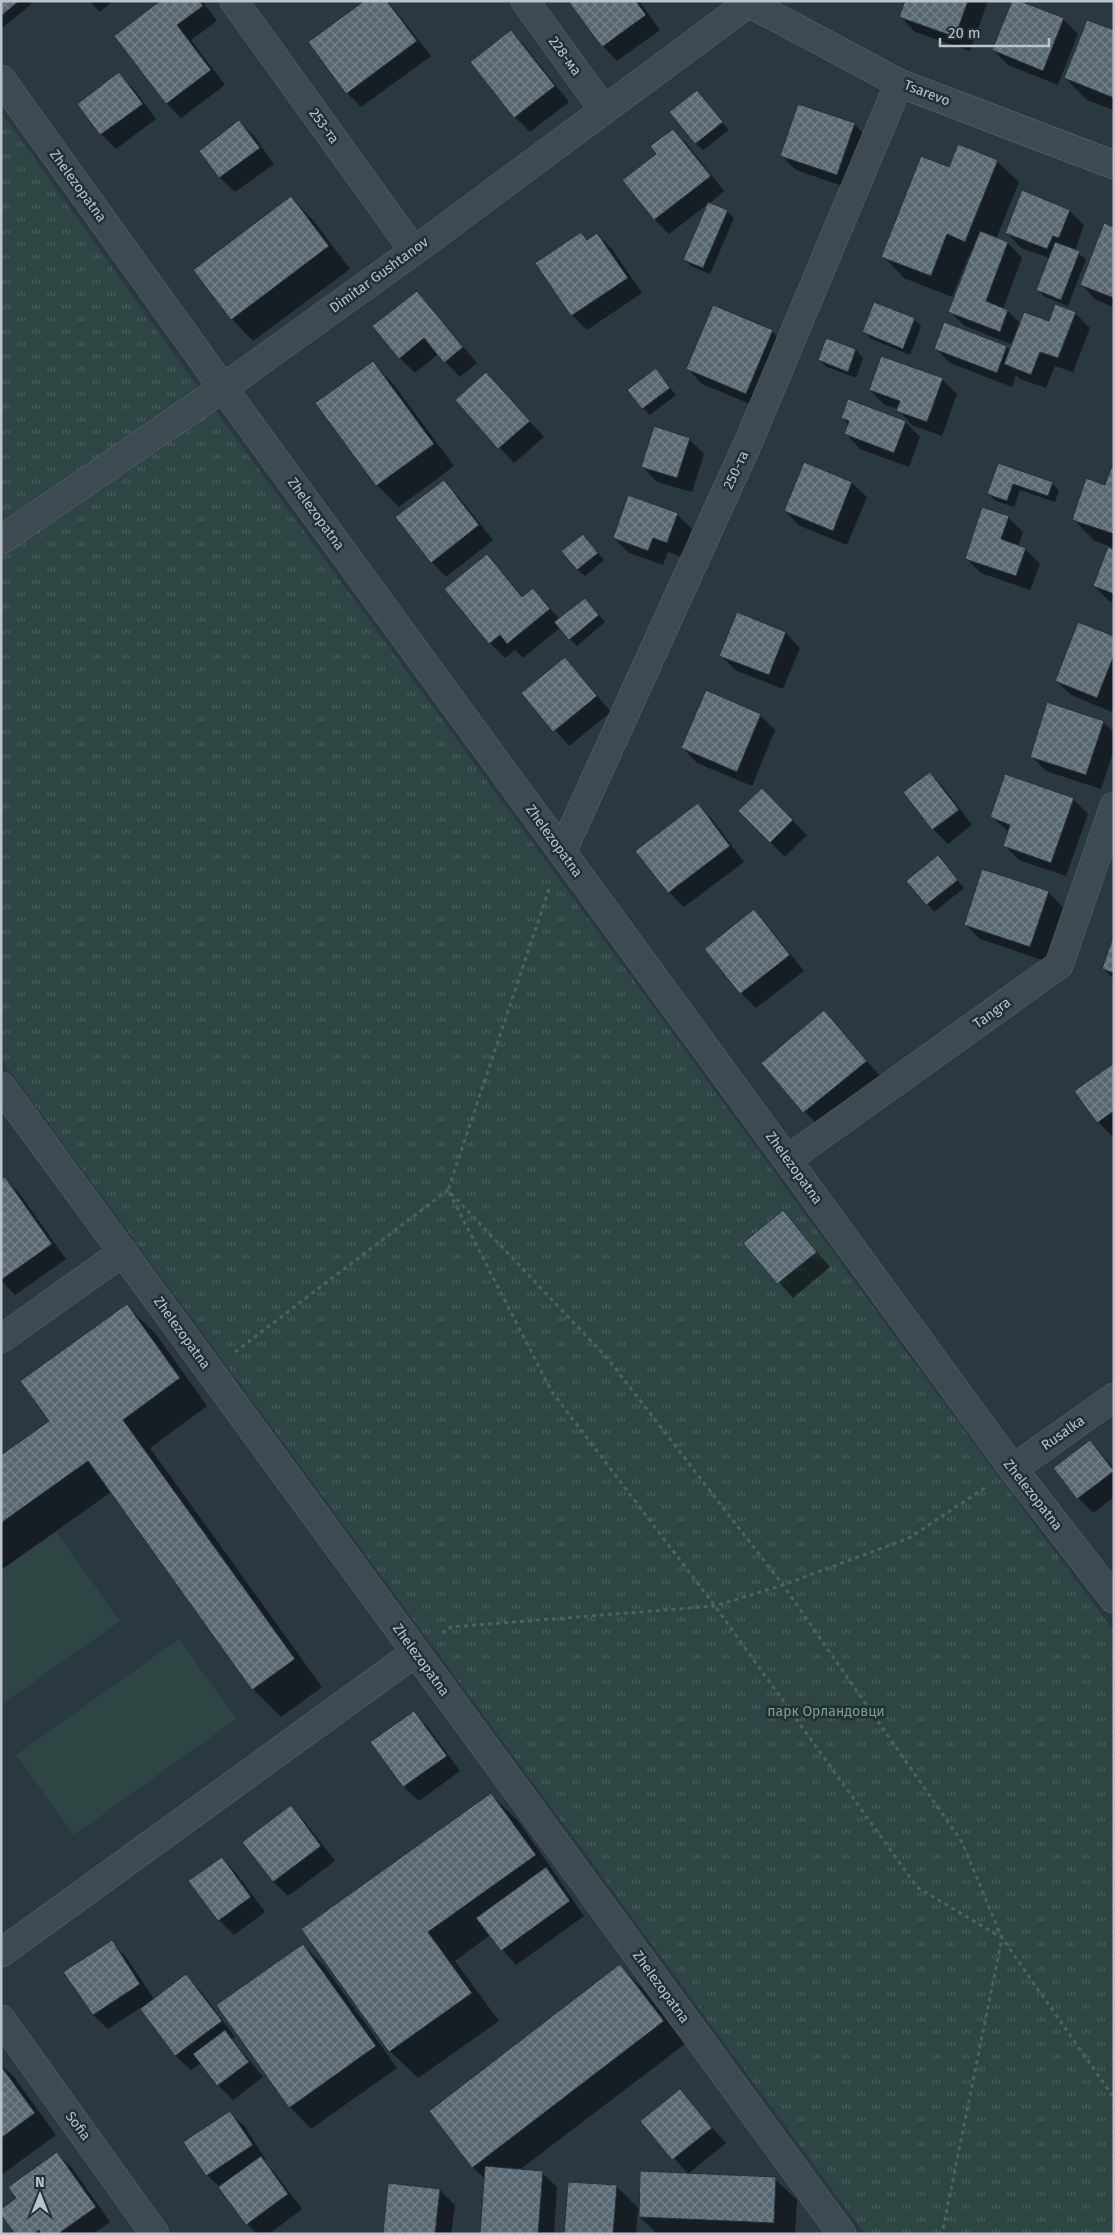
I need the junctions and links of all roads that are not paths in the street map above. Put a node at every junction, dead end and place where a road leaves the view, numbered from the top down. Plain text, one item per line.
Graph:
1 (234, 1) edge
2 (526, 1) edge
3 (750, 2) edge
4 (1, 79) edge
5 (899, 83) junction
6 (604, 110) junction
7 (1114, 165) edge
8 (414, 251) junction
9 (223, 388) junction
10 (1, 540) edge
11 (1114, 806) edge
12 (562, 852) junction
13 (1, 1086) edge
14 (788, 1159) junction
15 (123, 1252) junction
16 (1, 1339) edge
17 (1114, 1397) edge
18 (1013, 1469) junction
19 (1114, 1599) edge
20 (416, 1652) junction
21 (1, 1952) edge
22 (1, 2019) edge
23 (156, 2234) edge
24 (842, 2234) edge

1 - 8 street, 253-та
2 - 6 street, 228-ма
3 - 5 street, Tsarevo
3 - 6 street, Dimitar Gushtanov
4 - 9 street, Zhelezopatna
5 - 7 street, Tsarevo
5 - 12 street, 250-та
6 - 8 street, Dimitar Gushtanov
8 - 9 street, Dimitar Gushtanov
9 - 10 street, Dimitar Gushtanov
9 - 12 street, Zhelezopatna
11 - 14 street, Tangra
12 - 14 street, Zhelezopatna
13 - 15 street, Zhelezopatna
14 - 18 street, Zhelezopatna
15 - 16 street
15 - 20 street, Zhelezopatna
17 - 18 street, Rusalka
18 - 19 street, Zhelezopatna
20 - 21 street
20 - 24 street, Zhelezopatna
22 - 23 street, Sofia

